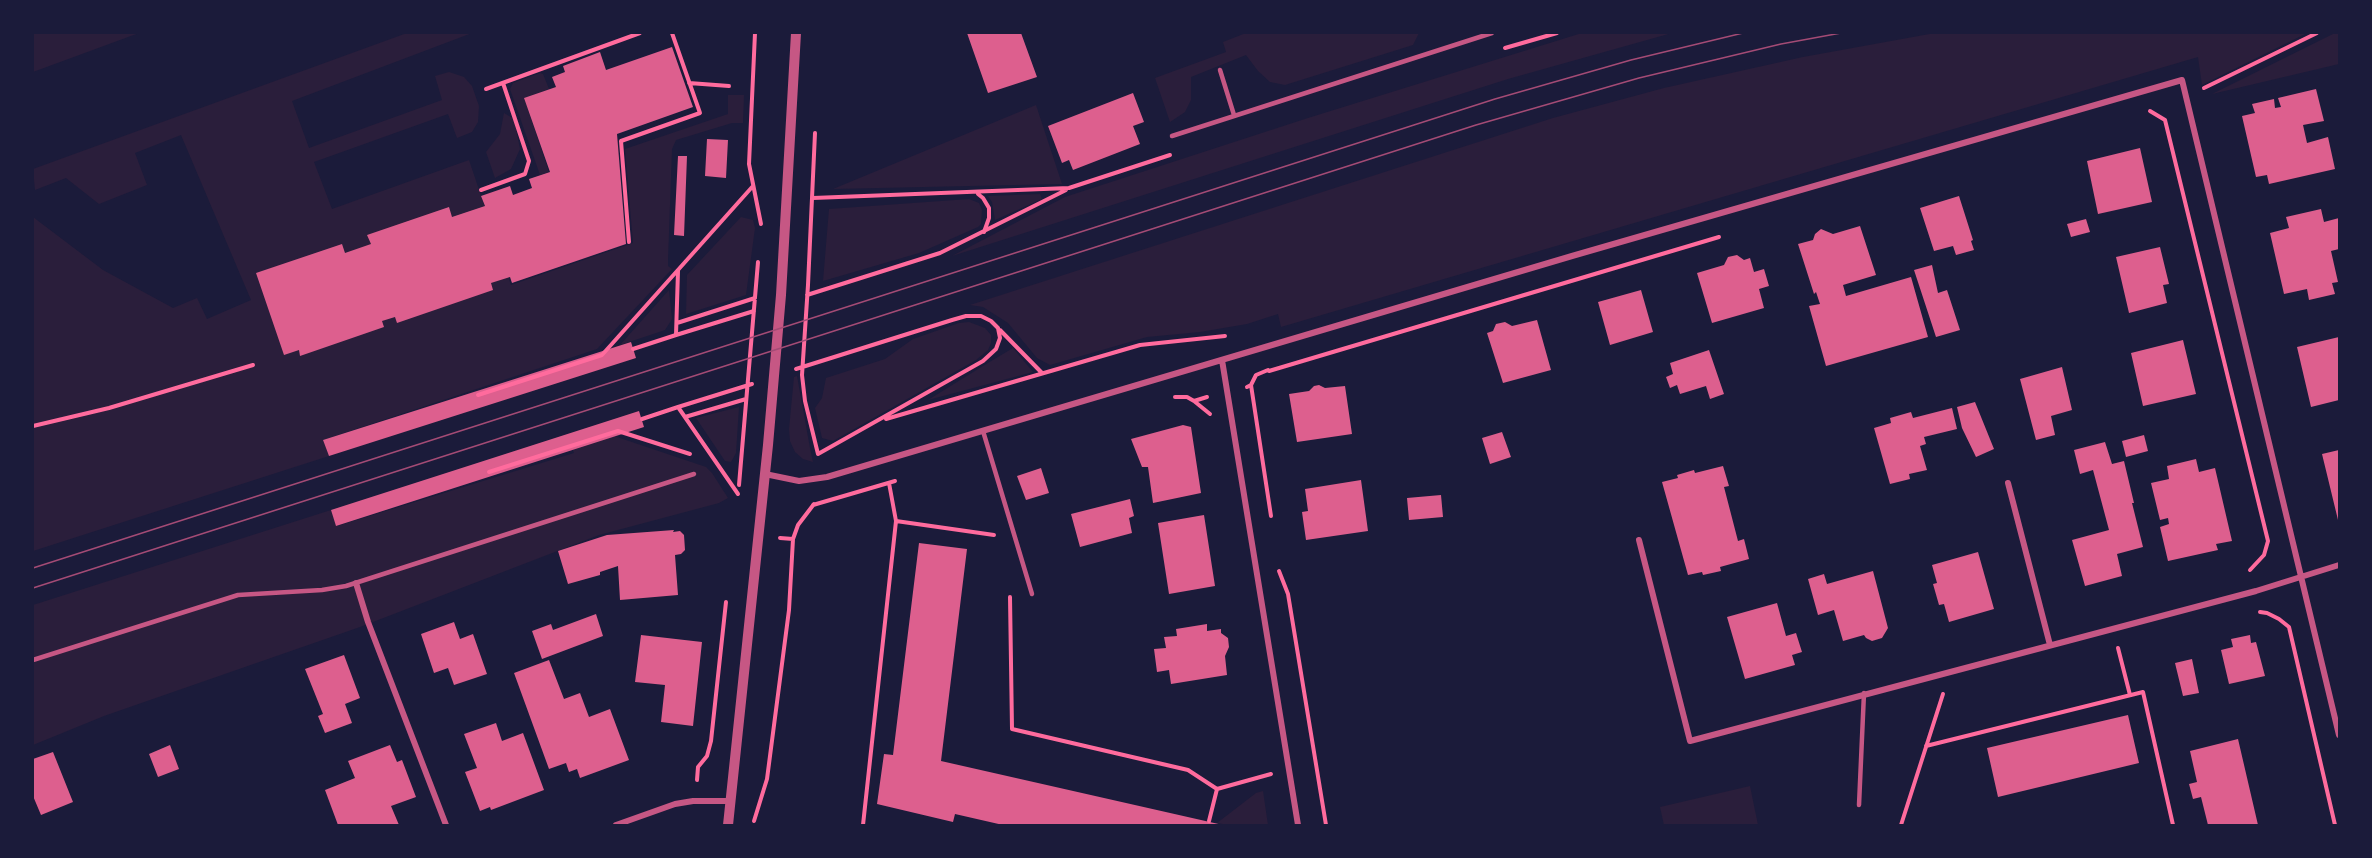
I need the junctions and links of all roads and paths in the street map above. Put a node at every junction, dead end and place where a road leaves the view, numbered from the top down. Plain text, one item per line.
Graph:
1 (640, 33) edge
2 (672, 33) edge
3 (755, 33) edge
4 (796, 33) edge
5 (1492, 33) edge
6 (2317, 33) edge
7 (1220, 70) dead end
8 (503, 83) junction
9 (689, 83) junction
10 (729, 86) dead end
11 (486, 89) dead end
12 (2186, 96) junction
13 (2142, 112) dead end
14 (1234, 115) junction
15 (816, 128) dead end
16 (1172, 135) dead end
17 (753, 186) junction
18 (1069, 188) dead end
19 (481, 190) dead end
20 (977, 193) dead end
21 (984, 232) junction
22 (760, 235) dead end
23 (1728, 235) dead end
24 (629, 242) dead end
25 (758, 256) dead end
26 (678, 270) junction
27 (797, 298) dead end
28 (754, 301) junction
29 (764, 308) dead end
30 (677, 323) junction
31 (998, 328) junction
32 (1230, 334) dead end
33 (676, 336) junction
34 (1262, 348) junction
35 (633, 349) dead end
36 (1222, 360) junction
37 (253, 365) dead end
38 (792, 371) dead end
39 (1269, 371) junction
40 (1042, 373) junction
41 (758, 382) dead end
42 (1251, 386) dead end
43 (478, 395) dead end
44 (746, 399) junction
45 (678, 407) junction
46 (685, 417) junction
47 (642, 419) dead end
48 (880, 421) junction
49 (33, 426) edge
50 (983, 431) junction
51 (694, 456) dead end
52 (705, 459) dead end
53 (716, 463) junction
54 (489, 472) dead end
55 (694, 474) dead end
56 (765, 474) junction
57 (889, 483) dead end
58 (2008, 483) dead end
59 (738, 494) junction
60 (814, 497) dead end
61 (737, 505) dead end
62 (896, 521) junction
63 (999, 536) dead end
64 (776, 537) dead end
65 (793, 539) junction
66 (1639, 540) dead end
67 (2339, 565) edge
68 (2249, 571) dead end
69 (2301, 575) junction
70 (356, 583) junction
71 (728, 591) dead end
72 (1010, 594) dead end
73 (1032, 594) dead end
74 (2255, 612) dead end
75 (2050, 645) junction
76 (2129, 645) dead end
77 (2118, 648) junction
78 (2107, 651) dead end
79 (33, 660) edge
80 (1954, 691) dead end
81 (1864, 693) junction
82 (2130, 695) junction
83 (2339, 735) edge
84 (1926, 746) junction
85 (1261, 776) dead end
86 (697, 780) dead end
87 (1217, 789) junction
88 (730, 801) junction
89 (1858, 805) dead end
90 (754, 821) dead end
91 (1209, 821) dead end
92 (446, 825) edge
93 (616, 825) edge
94 (728, 825) edge
95 (863, 825) edge
96 (1298, 825) edge
97 (1901, 825) edge
98 (2173, 825) edge
99 (2336, 825) edge

1 - 8 path
2 - 9 path
3 - 17 path
4 - 56 street
5 - 14 lane
6 - 12 path
7 - 14 lane
8 - 11 path
8 - 19 path
9 - 10 path
9 - 24 path
12 - 34 street
12 - 69 street
13 - 68 path
14 - 16 lane
15 - 48 path
17 - 22 path
17 - 26 path
18 - 21 path
20 - 21 path
21 - 27 path
23 - 39 path
25 - 28 path
26 - 30 path
26 - 43 path
28 - 30 path
28 - 44 path
29 - 33 path
30 - 33 path
31 - 38 path
31 - 40 path
31 - 48 path
32 - 40 path
33 - 35 path
34 - 36 street
34 - 39 path
36 - 50 street
36 - 96 street
37 - 49 path
39 - 42 path
40 - 48 path
41 - 45 path
44 - 46 path
44 - 59 path
45 - 46 path
45 - 47 path
46 - 53 path
50 - 56 street
50 - 73 lane
51 - 54 path
52 - 53 path
53 - 59 path
55 - 70 lane
56 - 88 street
57 - 62 path
58 - 75 street
59 - 61 path
60 - 65 path
62 - 63 path
62 - 95 path
64 - 65 path
65 - 90 path
66 - 81 street
67 - 69 street
69 - 75 street
69 - 83 street
70 - 79 lane
70 - 92 street
71 - 86 path
72 - 87 path
74 - 99 path
75 - 81 street
76 - 77 path
77 - 78 path
77 - 82 path
80 - 84 path
81 - 89 lane
82 - 84 path
82 - 98 path
84 - 97 path
85 - 87 path
87 - 91 path
88 - 93 street
88 - 94 street

